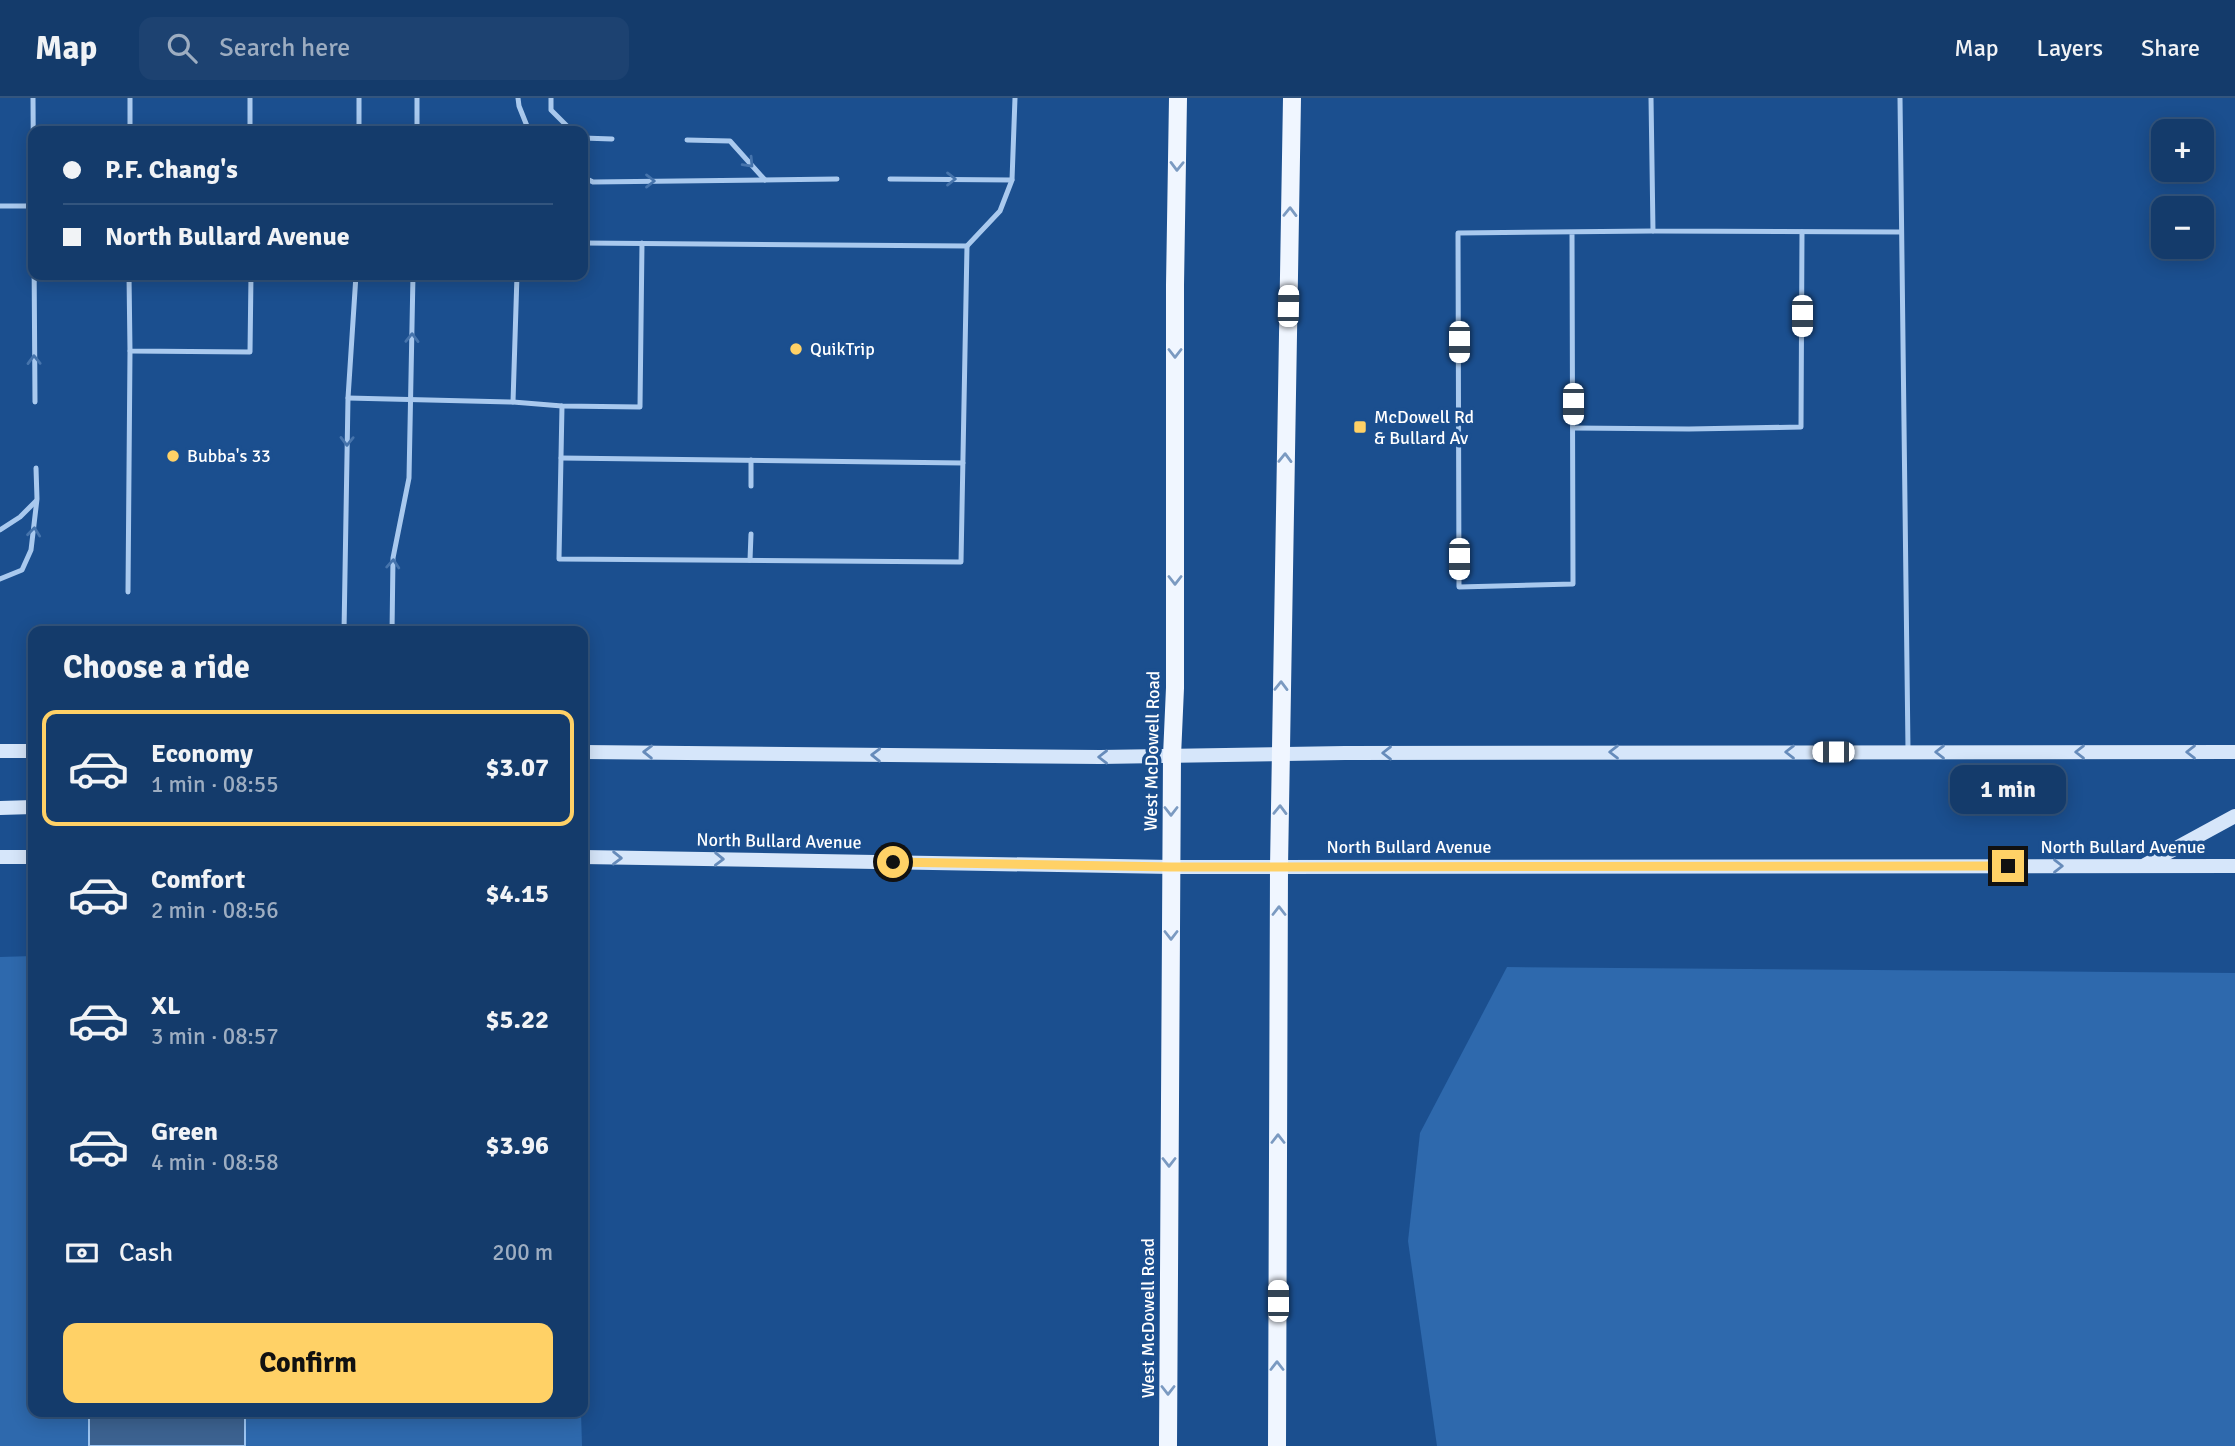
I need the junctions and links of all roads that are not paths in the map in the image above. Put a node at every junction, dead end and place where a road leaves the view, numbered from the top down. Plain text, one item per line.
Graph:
1 (33, 98) edge
2 (130, 98) edge
3 (250, 98) edge
4 (359, 98) edge
5 (417, 98) edge
6 (518, 98) edge
7 (551, 98) edge
8 (1015, 98) edge
9 (1178, 98) edge
10 (1292, 98) edge
11 (1651, 98) edge
12 (1900, 98) edge
13 (33, 126) edge
14 (130, 126) edge
15 (250, 126) edge
16 (359, 126) edge
17 (417, 126) edge
18 (527, 126) edge
19 (567, 126) edge
20 (588, 138) edge
21 (612, 139) dead end
22 (687, 141) dead end
23 (588, 179) edge
24 (837, 179) dead end
25 (890, 179) dead end
26 (765, 180) junction
27 (1012, 180) junction
28 (0, 206) edge
29 (28, 206) edge
30 (1572, 232) junction
31 (1653, 232) junction
32 (1802, 232) junction
33 (1901, 232) junction
34 (588, 243) edge
35 (642, 243) junction
36 (967, 246) junction
37 (33, 280) edge
38 (129, 280) edge
39 (251, 280) edge
40 (356, 280) edge
41 (414, 280) edge
42 (517, 280) edge
43 (130, 351) junction
44 (348, 398) junction
45 (411, 399) junction
46 (35, 402) dead end
47 (513, 402) junction
48 (562, 406) junction
49 (1573, 428) junction
50 (561, 458) junction
51 (751, 460) junction
52 (963, 463) junction
53 (36, 468) dead end
54 (751, 486) dead end
55 (37, 499) junction
56 (1, 530) edge
57 (751, 534) dead end
58 (750, 560) junction
59 (0, 579) edge
60 (128, 592) dead end
61 (344, 626) edge
62 (391, 626) edge
63 (0, 751) edge
64 (28, 751) edge
65 (588, 752) edge
66 (1908, 752) junction
67 (2235, 752) edge
68 (1280, 754) junction
69 (1172, 756) junction
70 (28, 807) edge
71 (0, 808) edge
72 (2235, 816) edge
73 (28, 856) edge
74 (0, 857) edge
75 (588, 857) edge
76 (2144, 866) junction
77 (2235, 866) edge
78 (1171, 867) junction
79 (1279, 867) junction
80 (1168, 1446) edge
81 (1277, 1446) edge

1 - 13 lane
2 - 14 lane
3 - 15 lane
4 - 16 lane
5 - 17 lane
6 - 18 lane
7 - 19 lane
8 - 27 lane
9 -> 69 main road, West McDowell Road
68 -> 10 main road
11 - 31 lane
12 - 33 lane
20 - 21 lane
22 -> 26 lane
23 -> 26 lane
24 - 26 lane
25 -> 27 lane
27 - 36 lane
28 - 29 lane
30 - 31 lane
30 - 49 lane
30 - 49 lane
31 - 32 lane
32 - 33 lane
32 - 49 lane
33 - 66 lane
34 - 35 lane
35 - 36 lane
35 - 48 lane
36 - 52 lane
46 -> 37 lane
38 - 43 lane
39 - 43 lane
40 - 44 lane
45 -> 41 lane
42 - 47 lane
43 - 60 lane
44 - 45 lane
44 -> 61 lane
45 - 47 lane
62 -> 45 lane
47 - 48 lane
48 - 50 lane
50 - 51 lane
50 - 58 lane
51 - 52 lane
51 - 54 lane
52 - 58 lane
53 - 55 lane
55 - 56 lane
59 -> 55 lane
57 - 58 lane
63 - 64 main road
69 -> 65 main road
67 -> 66 main road
66 -> 68 main road
68 - 69 main road
79 -> 68 main road
69 -> 78 main road, West McDowell Road
70 - 71 main road
72 - 76 main road
73 - 74 main road
75 -> 78 main road, North Bullard Avenue
76 - 77 main road, North Bullard Avenue
79 -> 76 main road, North Bullard Avenue
78 - 79 main road, North Bullard Avenue
78 -> 80 main road, West McDowell Road
81 -> 79 main road

